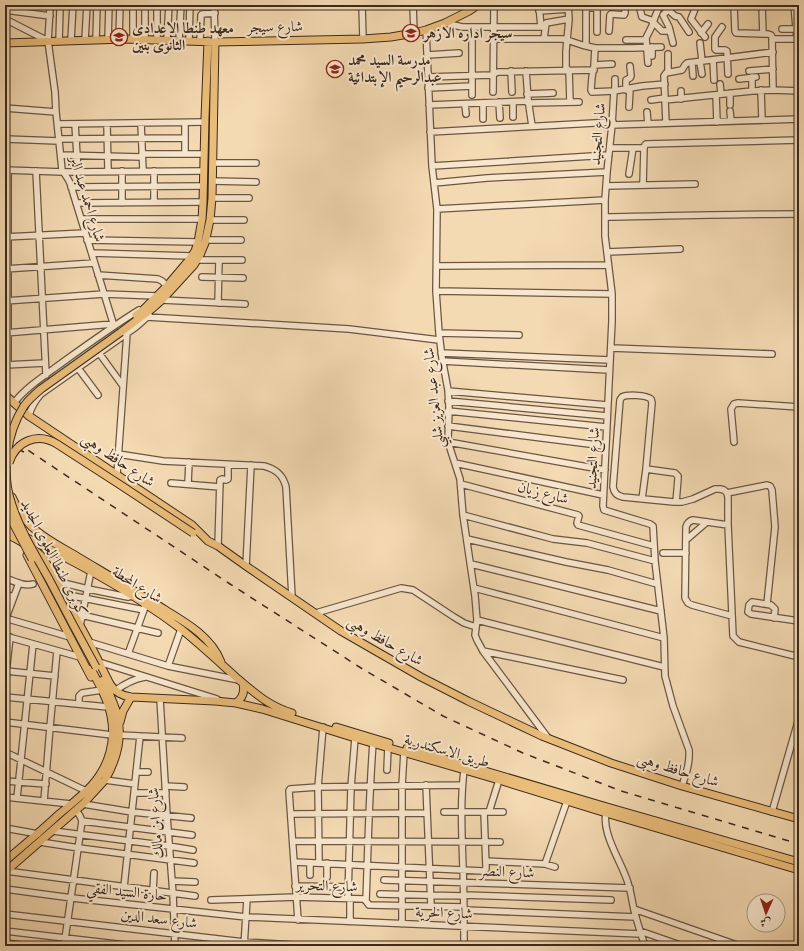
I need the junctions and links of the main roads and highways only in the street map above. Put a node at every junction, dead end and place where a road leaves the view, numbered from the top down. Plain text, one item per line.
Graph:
1 (478, 5) edge
2 (469, 8) edge
3 (212, 42) junction
4 (5, 43) edge
5 (204, 141) junction
6 (213, 142) junction
7 (194, 258) junction
8 (159, 298) junction
9 (119, 328) junction
10 (5, 395) edge
11 (5, 438) edge
12 (7, 471) junction
13 (7, 486) junction
14 (5, 501) edge
15 (5, 527) edge
16 (5, 533) edge
17 (19, 541) junction
18 (208, 541) junction
19 (47, 548) junction
20 (42, 556) junction
21 (95, 666) junction
22 (223, 666) junction
23 (241, 682) junction
24 (102, 690) junction
25 (131, 697) junction
26 (236, 703) junction
27 (119, 726) junction
28 (116, 735) junction
29 (73, 807) junction
30 (606, 810) junction
31 (799, 820) edge
32 (5, 861) edge
33 (799, 862) edge
34 (799, 870) edge
35 (6, 871) edge

1 - 2 main road, شارع سيجر
2 - 3 main road, شارع سيجر
3 - 4 main road, شارع سيجر
3 - 5 main road
3 - 6 main road
5 - 6 main road
5 - 7 main road
6 - 7 main road
7 - 8 main road
7 - 8 main road
8 - 9 main road, كوبرى طنطا العلوى الجديد
9 - 11 main road, كوبرى طنطا العلوى الجديد
9 - 12 main road, كوبرى طنطا العلوى الجديد, bridge
10 - 18 main road, شارع حافظ وهبى
12 - 13 main road, كوبرى طنطا العلوى الجديد, bridge
12 - 18 main road, bridge
13 - 21 main road, كوبرى طنطا العلوى الجديد, bridge
13 - 22 main road, bridge
14 - 21 main road, كوبرى طنطا العلوى الجديد, bridge
15 - 19 main road, شارع المحطة
16 - 17 main road
17 - 20 main road
17 - 24 main road
18 - 31 main road, شارع حافظ وهبى
19 - 20 main road
19 - 22 main road, شارع المحطة
20 - 21 main road
21 - 24 main road
21 - 25 main road, طريق الاسكندرية
21 - 27 main road
22 - 23 main road, شارع المحطة
23 - 26 main road
23 - 30 main road, طريق الاسكندرية
24 - 28 main road
25 - 26 main road, طريق الاسكندرية
25 - 27 main road
26 - 30 main road, طريق الاسكندرية
27 - 28 main road
28 - 29 main road
28 - 29 main road
29 - 32 main road
29 - 35 main road
30 - 33 main road, طريق الاسكندرية
30 - 34 main road, طريق الاسكندرية

